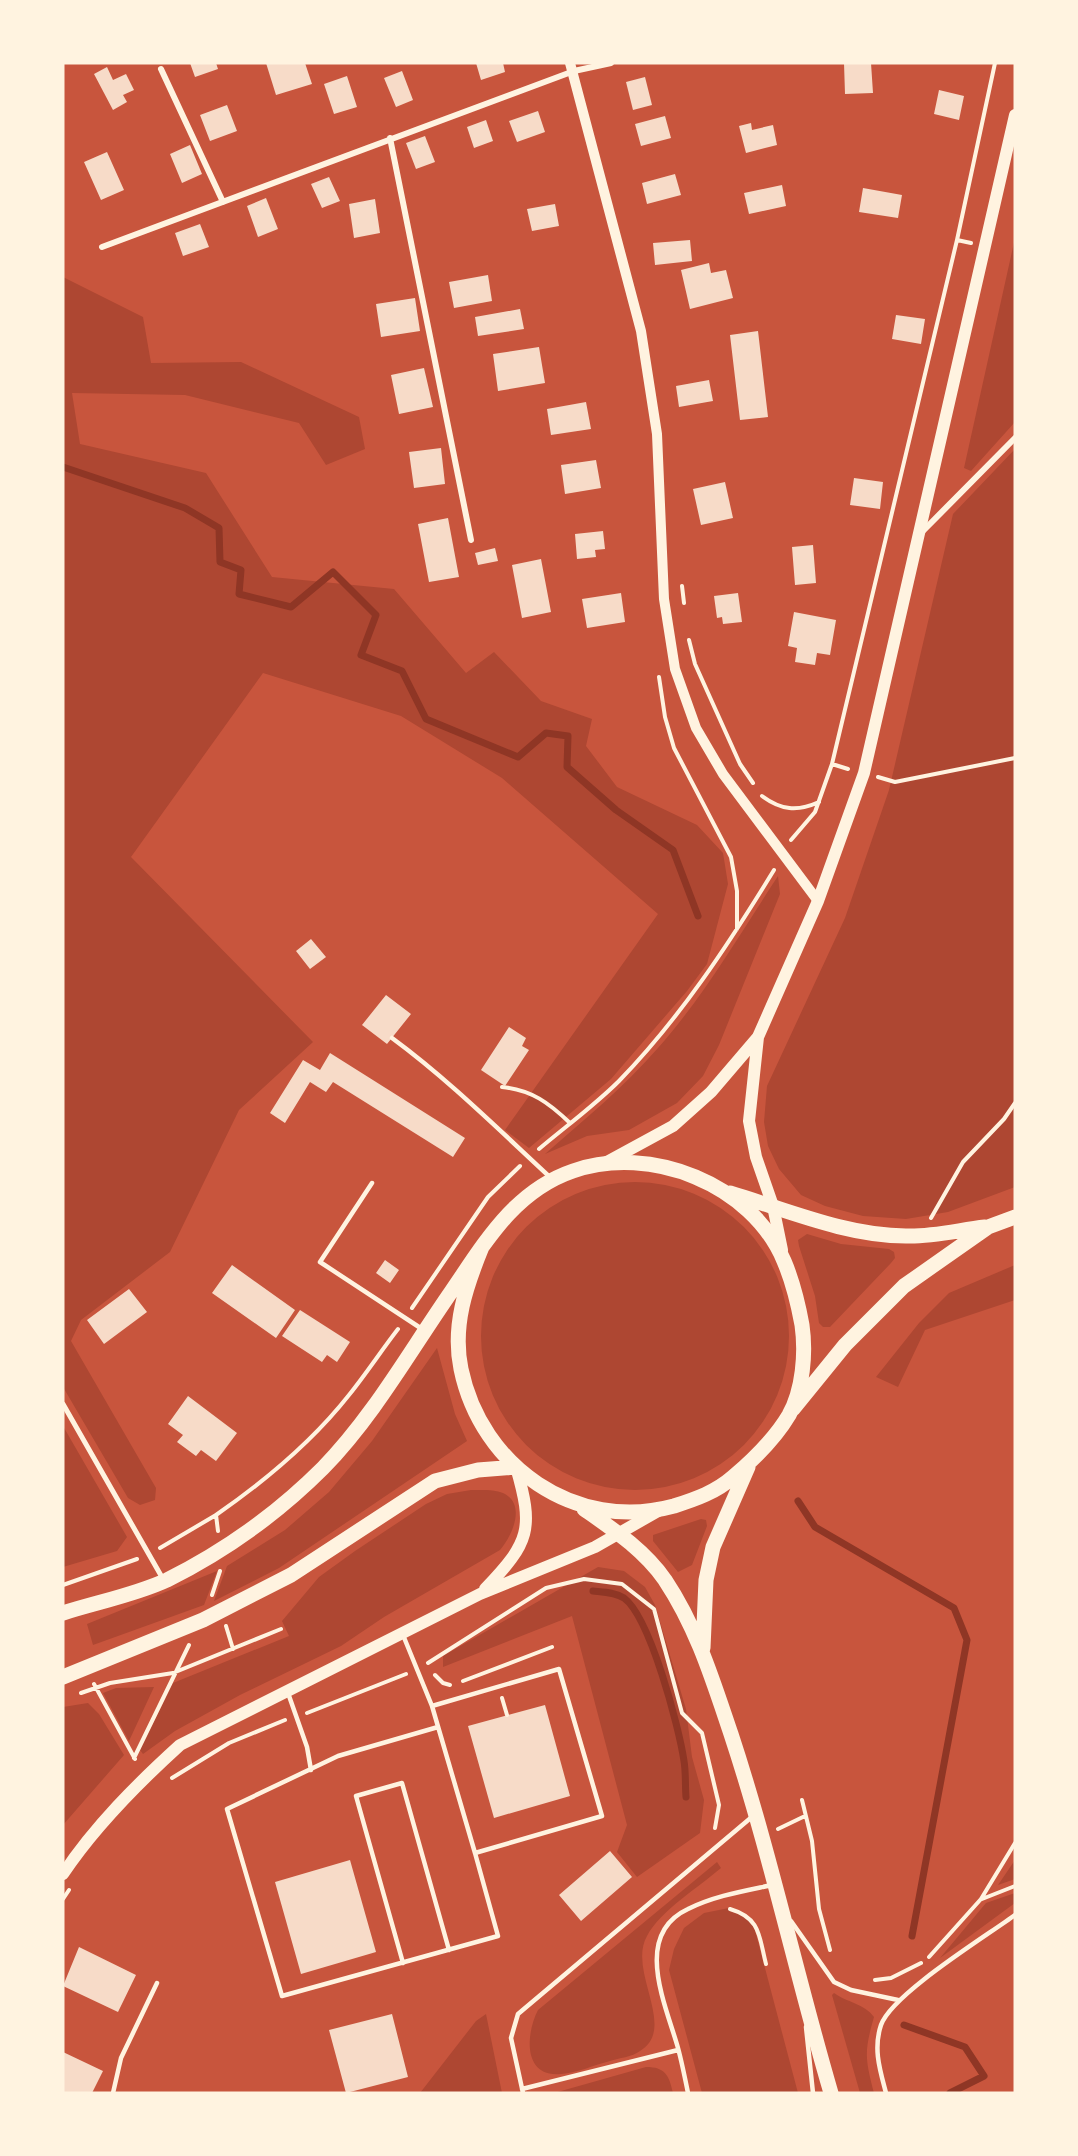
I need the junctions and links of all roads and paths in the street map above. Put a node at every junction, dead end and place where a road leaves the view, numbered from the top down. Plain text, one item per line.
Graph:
1 (611, 63) edge
2 (995, 63) edge
3 (572, 67) edge
4 (161, 69) dead end
5 (1015, 115) edge
6 (390, 138) junction
7 (223, 202) junction
8 (102, 247) dead end
9 (1015, 438) edge
10 (919, 534) junction
11 (471, 540) dead end
12 (657, 669) dead end
13 (1015, 758) edge
14 (832, 764) junction
15 (864, 773) junction
16 (783, 855) junction
17 (818, 901) junction
18 (737, 930) junction
19 (758, 1037) junction
20 (392, 1038) dead end
21 (502, 1088) dead end
22 (1015, 1103) edge
23 (570, 1123) junction
24 (529, 1158) junction
25 (605, 1163) junction
26 (553, 1180) junction
27 (372, 1183) dead end
28 (724, 1191) junction
29 (773, 1206) junction
30 (1015, 1217) edge
31 (931, 1218) dead end
32 (988, 1227) junction
33 (482, 1247) junction
34 (783, 1257) junction
35 (405, 1318) junction
36 (424, 1331) junction
37 (63, 1404) edge
38 (789, 1413) junction
39 (751, 1462) junction
40 (516, 1467) junction
41 (579, 1505) junction
42 (662, 1509) junction
43 (619, 1533) junction
44 (219, 1549) junction
45 (165, 1581) junction
46 (480, 1594) junction
47 (63, 1613) edge
48 (203, 1620) junction
49 (281, 1629) dead end
50 (403, 1635) junction
51 (552, 1647) dead end
52 (703, 1648) junction
53 (440, 1654) junction
54 (88, 1669) junction
55 (419, 1670) junction
56 (173, 1673) junction
57 (63, 1677) edge
58 (462, 1681) dead end
59 (452, 1686) dead end
60 (96, 1687) junction
61 (288, 1690) junction
62 (74, 1695) dead end
63 (432, 1706) junction
64 (296, 1717) junction
65 (438, 1727) junction
66 (134, 1758) junction
67 (311, 1770) junction
68 (148, 1774) junction
69 (168, 1782) dead end
70 (802, 1800) dead end
71 (757, 1812) junction
72 (805, 1816) junction
73 (714, 1832) dead end
74 (762, 1837) junction
75 (1015, 1843) edge
76 (475, 1853) junction
77 (63, 1874) edge
78 (774, 1884) junction
79 (1015, 1887) edge
80 (981, 1899) junction
81 (779, 1902) junction
82 (722, 1909) dead end
83 (1015, 1915) edge
84 (449, 1950) junction
85 (833, 1958) dead end
86 (403, 1963) junction
87 (766, 1964) dead end
88 (872, 1981) dead end
89 (157, 1983) dead end
90 (801, 1983) junction
91 (898, 2000) junction
92 (678, 2050) junction
93 (523, 2091) edge
94 (113, 2093) edge
95 (688, 2093) edge
96 (813, 2093) edge
97 (831, 2093) edge
98 (886, 2093) edge

1 - 3 street
2 - 14 path
3 - 6 street
3 - 16 street
4 - 7 street
5 - 10 main road
6 - 7 street
6 - 11 street
7 - 8 street
9 - 10 street
10 - 15 main road
12 - 18 path
13 - 15 path
14 - 15 path
14 - 16 path
15 - 17 main road
16 - 17 street
16 - 18 path
17 - 19 main road
18 - 23 path
19 - 25 main road
19 - 29 main road
20 - 24 lane
21 - 23 path
22 - 31 path
23 - 24 path
24 - 26 lane
24 - 35 path
25 - 26 main road
25 - 28 main road
26 - 33 main road
27 - 35 lane
28 - 29 main road
28 - 34 main road
29 - 32 main road
29 - 34 main road
30 - 32 main road
32 - 38 main road
33 - 36 main road
33 - 40 main road
34 - 38 main road
35 - 36 lane
35 - 44 path
36 - 44 main road
37 - 45 street
38 - 39 main road
39 - 42 main road
39 - 52 main road
40 - 41 main road
40 - 46 main road
40 - 48 main road
41 - 42 main road
41 - 43 main road
42 - 43 main road
43 - 46 main road
43 - 52 main road
44 - 45 main road
44 - 48 path
45 - 47 main road
46 - 50 main road
48 - 54 main road
48 - 56 path
49 - 56 path
50 - 55 lane
50 - 61 main road
51 - 58 path
52 - 71 main road
53 - 55 path
53 - 59 path
53 - 73 path
54 - 57 main road
54 - 60 path
55 - 63 lane
55 - 64 path
56 - 60 path
56 - 66 path
60 - 62 path
60 - 66 path
61 - 64 lane
61 - 68 main road
63 - 65 lane
63 - 76 lane
64 - 67 lane
64 - 69 path
65 - 67 lane
65 - 76 lane
66 - 68 path
67 - 86 lane
68 - 77 main road
70 - 72 path
71 - 74 main road
71 - 93 lane
72 - 74 path
72 - 85 path
74 - 78 main road
75 - 80 path
76 - 84 lane
78 - 81 main road
78 - 92 lane
79 - 80 path
80 - 88 path
81 - 90 main road
81 - 91 lane
82 - 87 path
83 - 91 lane
84 - 86 lane
84 - 86 lane
89 - 94 lane
90 - 96 lane
90 - 97 main road
91 - 98 lane
92 - 93 lane
92 - 95 lane

